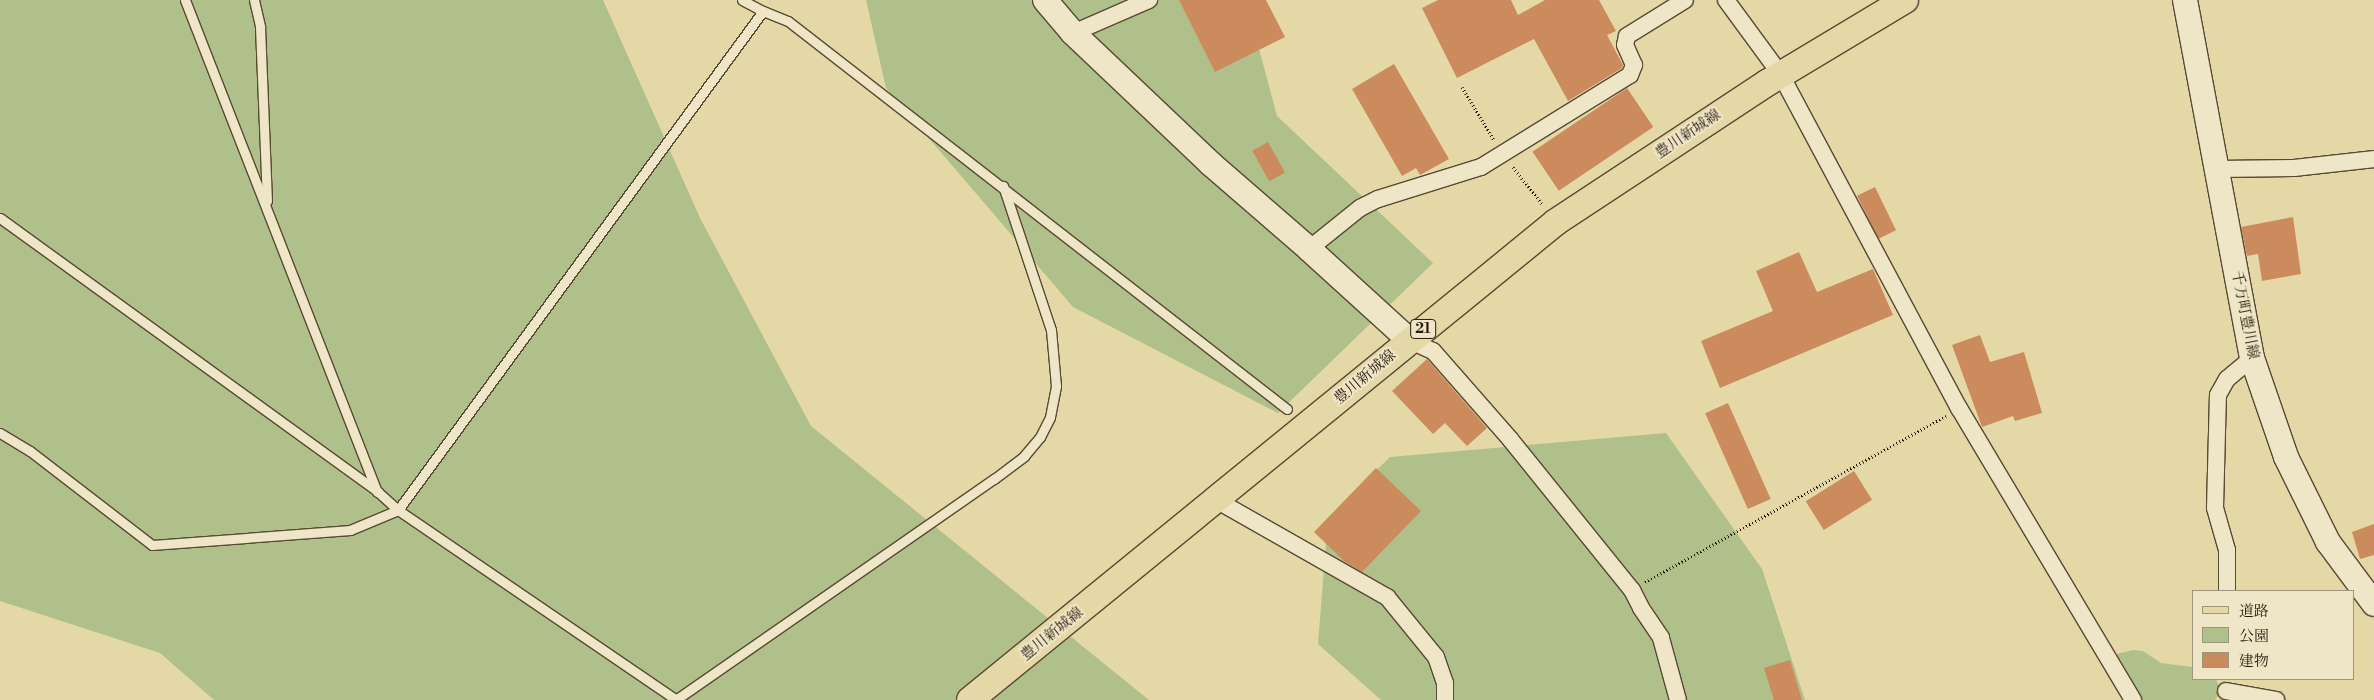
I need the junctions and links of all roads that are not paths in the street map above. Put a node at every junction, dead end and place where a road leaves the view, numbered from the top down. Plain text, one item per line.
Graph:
1 (185, 0) edge
2 (254, 0) edge
3 (742, 0) edge
4 (1045, 0) edge
5 (1149, 0) edge
6 (1685, 0) edge
7 (1726, 0) edge
8 (1905, 0) edge
9 (2186, 0) edge
10 (763, 12) junction
11 (1073, 33) junction
12 (1781, 76) junction
13 (2374, 159) edge
14 (2218, 170) junction
15 (1003, 186) junction
16 (267, 209) junction
17 (0, 218) edge
18 (1309, 248) junction
19 (1409, 340) junction
20 (2252, 358) junction
21 (1287, 409) dead end
22 (0, 433) edge
23 (378, 492) junction
24 (1216, 500) junction
25 (398, 510) junction
26 (2227, 590) edge
27 (2374, 604) edge
28 (2222, 690) edge
29 (677, 700) edge
30 (970, 700) edge
31 (1444, 700) edge
32 (1678, 700) edge
33 (2133, 700) edge
34 (2276, 700) edge

1 - 16 lane
2 - 16 lane
3 - 10 lane
4 - 11 main road
5 - 11 street
6 - 18 street
7 - 12 street
8 - 12 main road, 豊川新城線 / 21
9 - 14 main road, 千万町豊川線
10 - 15 lane
10 - 25 lane
11 - 18 main road
12 - 19 main road, 豊川新城線 / 21
12 - 33 street
13 - 14 street
14 - 20 main road, 千万町豊川線
15 - 21 lane
15 - 29 lane
16 - 23 lane
17 - 23 lane
18 - 19 main road
19 - 24 main road, 豊川新城線 / 21
19 - 32 street
20 - 26 street
20 - 27 main road, 千万町豊川線
22 - 25 lane
23 - 25 lane
24 - 30 main road, 豊川新城線 / 21
24 - 31 street
25 - 29 lane
28 - 34 street

